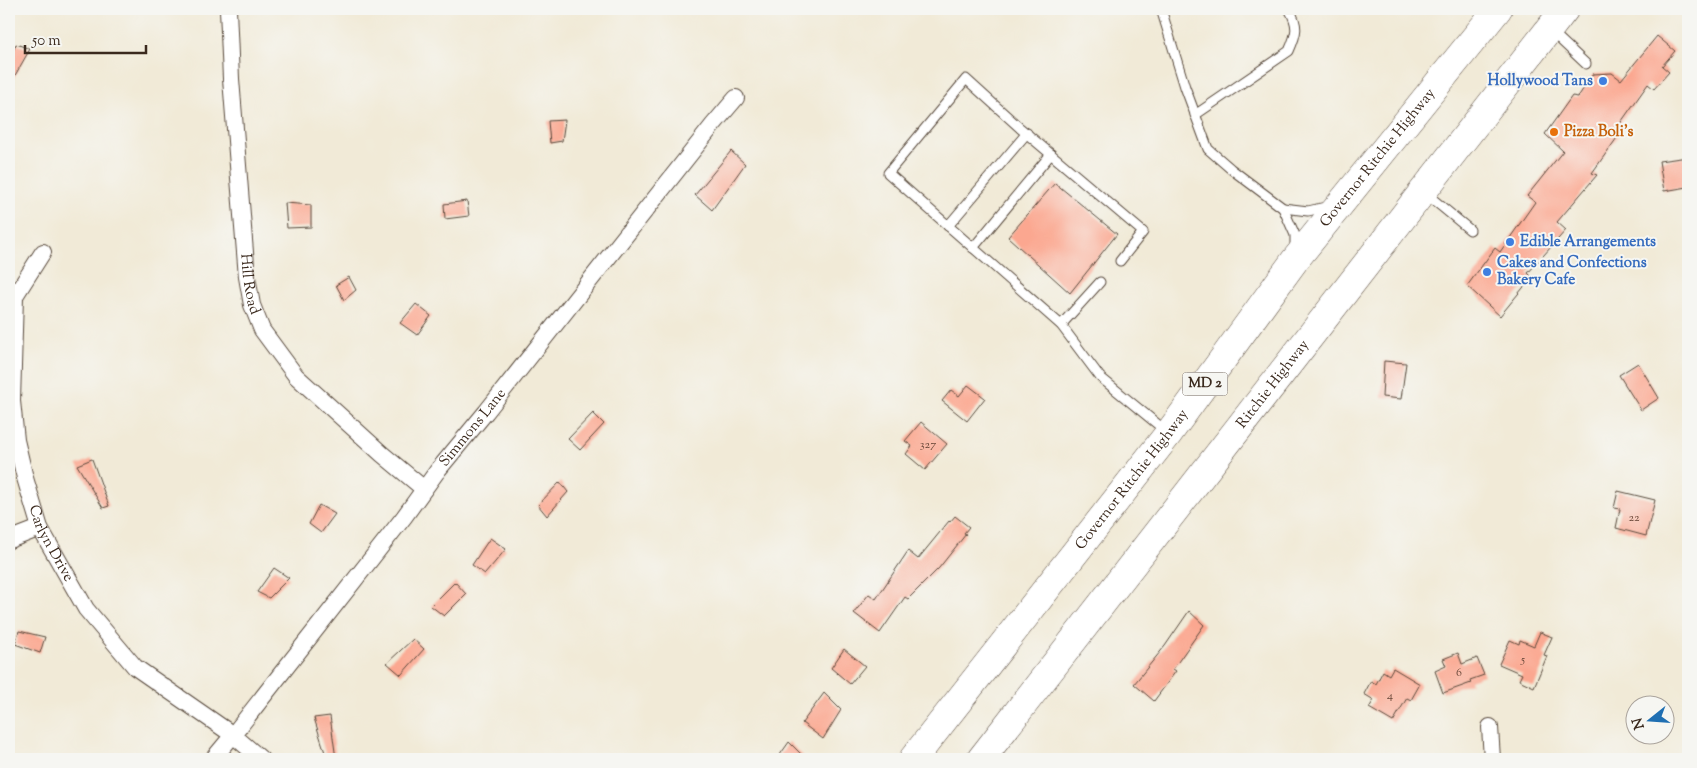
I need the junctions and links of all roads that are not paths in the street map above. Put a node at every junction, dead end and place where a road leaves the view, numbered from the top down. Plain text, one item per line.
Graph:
1 (228, 9) edge
2 (1161, 9) edge
3 (1290, 9) edge
4 (1498, 9) edge
5 (1557, 19) edge
6 (1586, 64) dead end
7 (736, 98) dead end
8 (1195, 115) junction
9 (1023, 131) junction
10 (1051, 154) junction
11 (1422, 191) junction
12 (1342, 203) junction
13 (1283, 208) junction
14 (948, 226) junction
15 (1470, 230) dead end
16 (973, 248) junction
17 (43, 252) dead end
18 (1295, 260) junction
19 (1120, 261) dead end
20 (1100, 282) dead end
21 (1061, 325) junction
22 (1169, 433) junction
23 (424, 489) junction
24 (40, 528) junction
25 (9, 540) edge
26 (1490, 727) dead end
27 (233, 735) junction
28 (213, 759) edge
29 (261, 759) edge
30 (912, 759) edge
31 (981, 759) edge
32 (1492, 759) edge

1 - 23 street, Hill Road
2 - 8 lane
3 - 8 lane
4 - 12 highway, Governor Ritchie Highway / MD 2
5 - 6 lane
5 - 11 highway, Ritchie Highway
7 - 23 street, Simmons Lane
8 - 13 lane
9 - 10 lane
9 - 14 lane
9 - 14 lane
10 - 16 lane
10 - 19 lane
11 - 15 lane
11 - 31 highway, Ritchie Highway
12 - 13 lane
12 - 18 highway, Governor Ritchie Highway / MD 2
13 - 18 lane
14 - 16 lane
16 - 21 lane
17 - 24 street, Carlyn Drive
18 - 22 highway, Governor Ritchie Highway / MD 2
20 - 21 lane
21 - 22 lane
22 - 30 highway, Governor Ritchie Highway / MD 2
23 - 27 street, Simmons Lane
24 - 25 street
24 - 27 street, Carlyn Drive
26 - 32 street
27 - 28 street, Simmons Lane
27 - 29 street, Carlyn Drive

